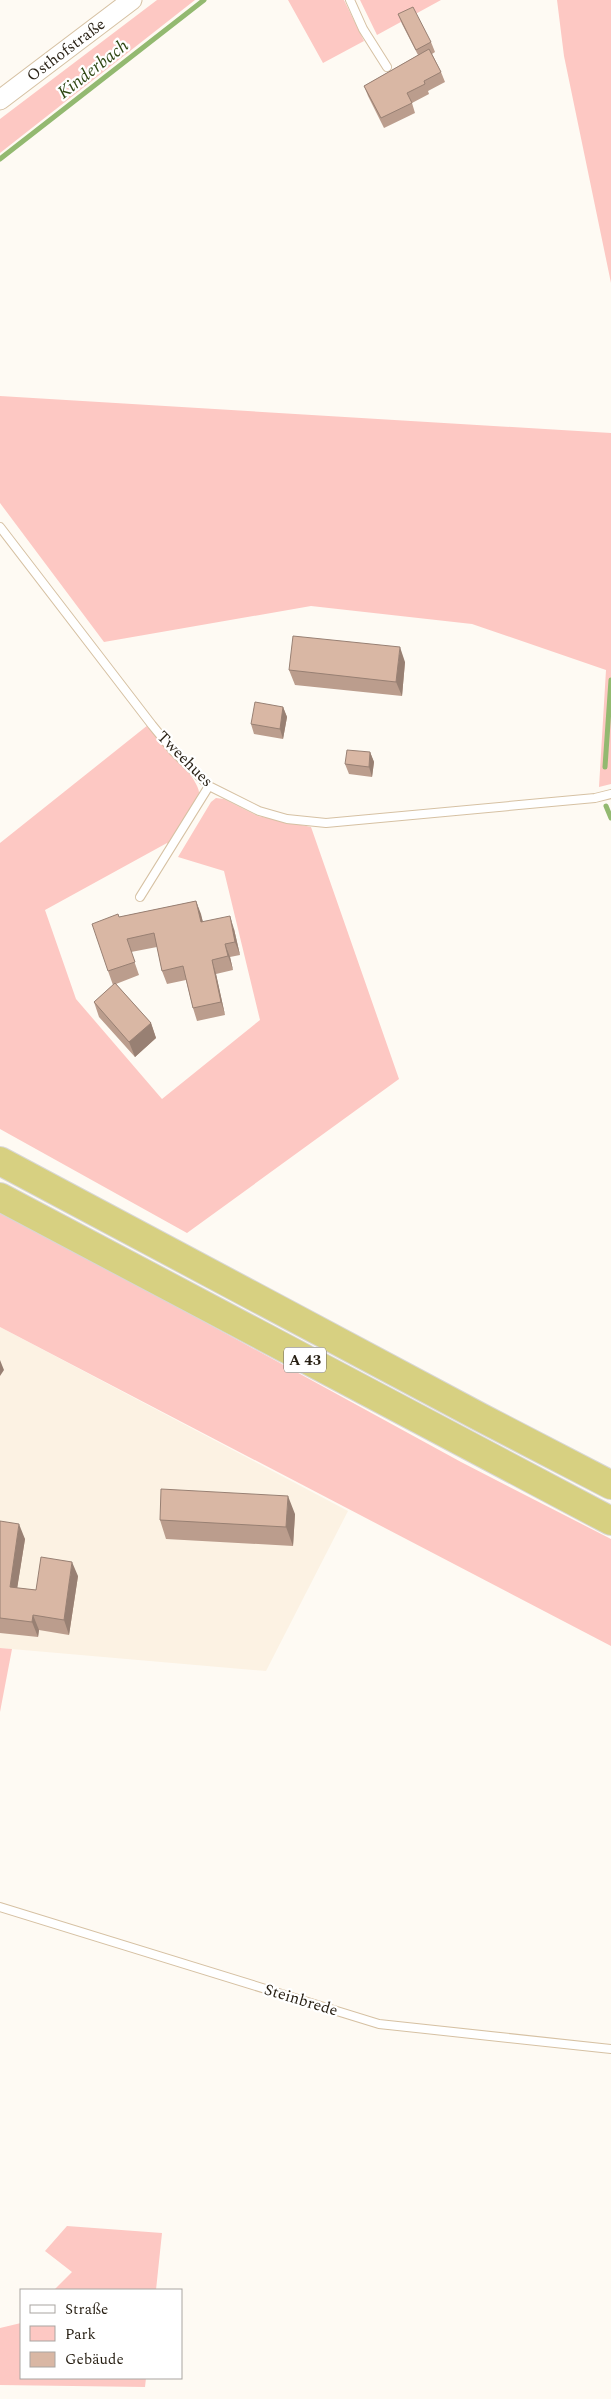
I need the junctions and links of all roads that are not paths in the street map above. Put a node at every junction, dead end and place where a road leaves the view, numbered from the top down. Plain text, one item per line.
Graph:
1 (132, 0) edge
2 (350, 0) edge
3 (387, 67) dead end
4 (0, 100) edge
5 (0, 527) edge
6 (209, 786) junction
7 (611, 794) edge
8 (140, 897) dead end
9 (0, 1161) edge
10 (0, 1197) edge
11 (611, 1485) edge
12 (611, 1521) edge
13 (0, 1907) edge
14 (611, 2049) edge

1 - 4 street, Osthofstraße
2 - 3 lane
5 - 6 lane, Tweehues
6 - 7 lane, Tweehues
6 - 8 lane
9 - 11 highway, A 43
10 - 12 highway, A 43
13 - 14 lane, Steinbrede

